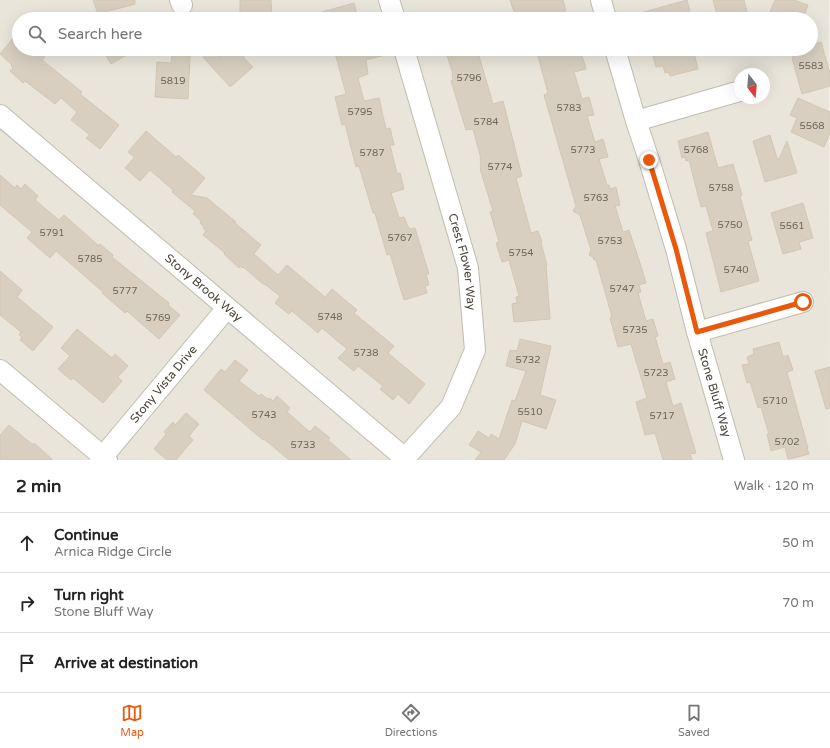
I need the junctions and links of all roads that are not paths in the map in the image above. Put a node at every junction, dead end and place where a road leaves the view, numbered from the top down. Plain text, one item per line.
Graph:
1 (389, 0) edge
2 (601, 0) edge
3 (393, 12) edge
4 (604, 12) edge
5 (406, 56) edge
6 (617, 56) edge
7 (734, 93) edge
8 (0, 115) edge
9 (636, 121) junction
10 (803, 302) dead end
11 (227, 308) junction
12 (697, 332) junction
13 (0, 370) edge
14 (103, 459) edge
15 (406, 459) edge
16 (734, 460) edge

1 - 3 street
2 - 4 street
5 - 15 street, Crest Flower Way
6 - 9 street, Stone Bluff Way
7 - 9 street
8 - 11 street, Stony Brook Way
9 - 12 street, Stone Bluff Way
10 - 12 street
11 - 14 street, Stony Vista Drive
11 - 15 street, Stony Brook Way
12 - 16 street, Stone Bluff Way
13 - 14 street

